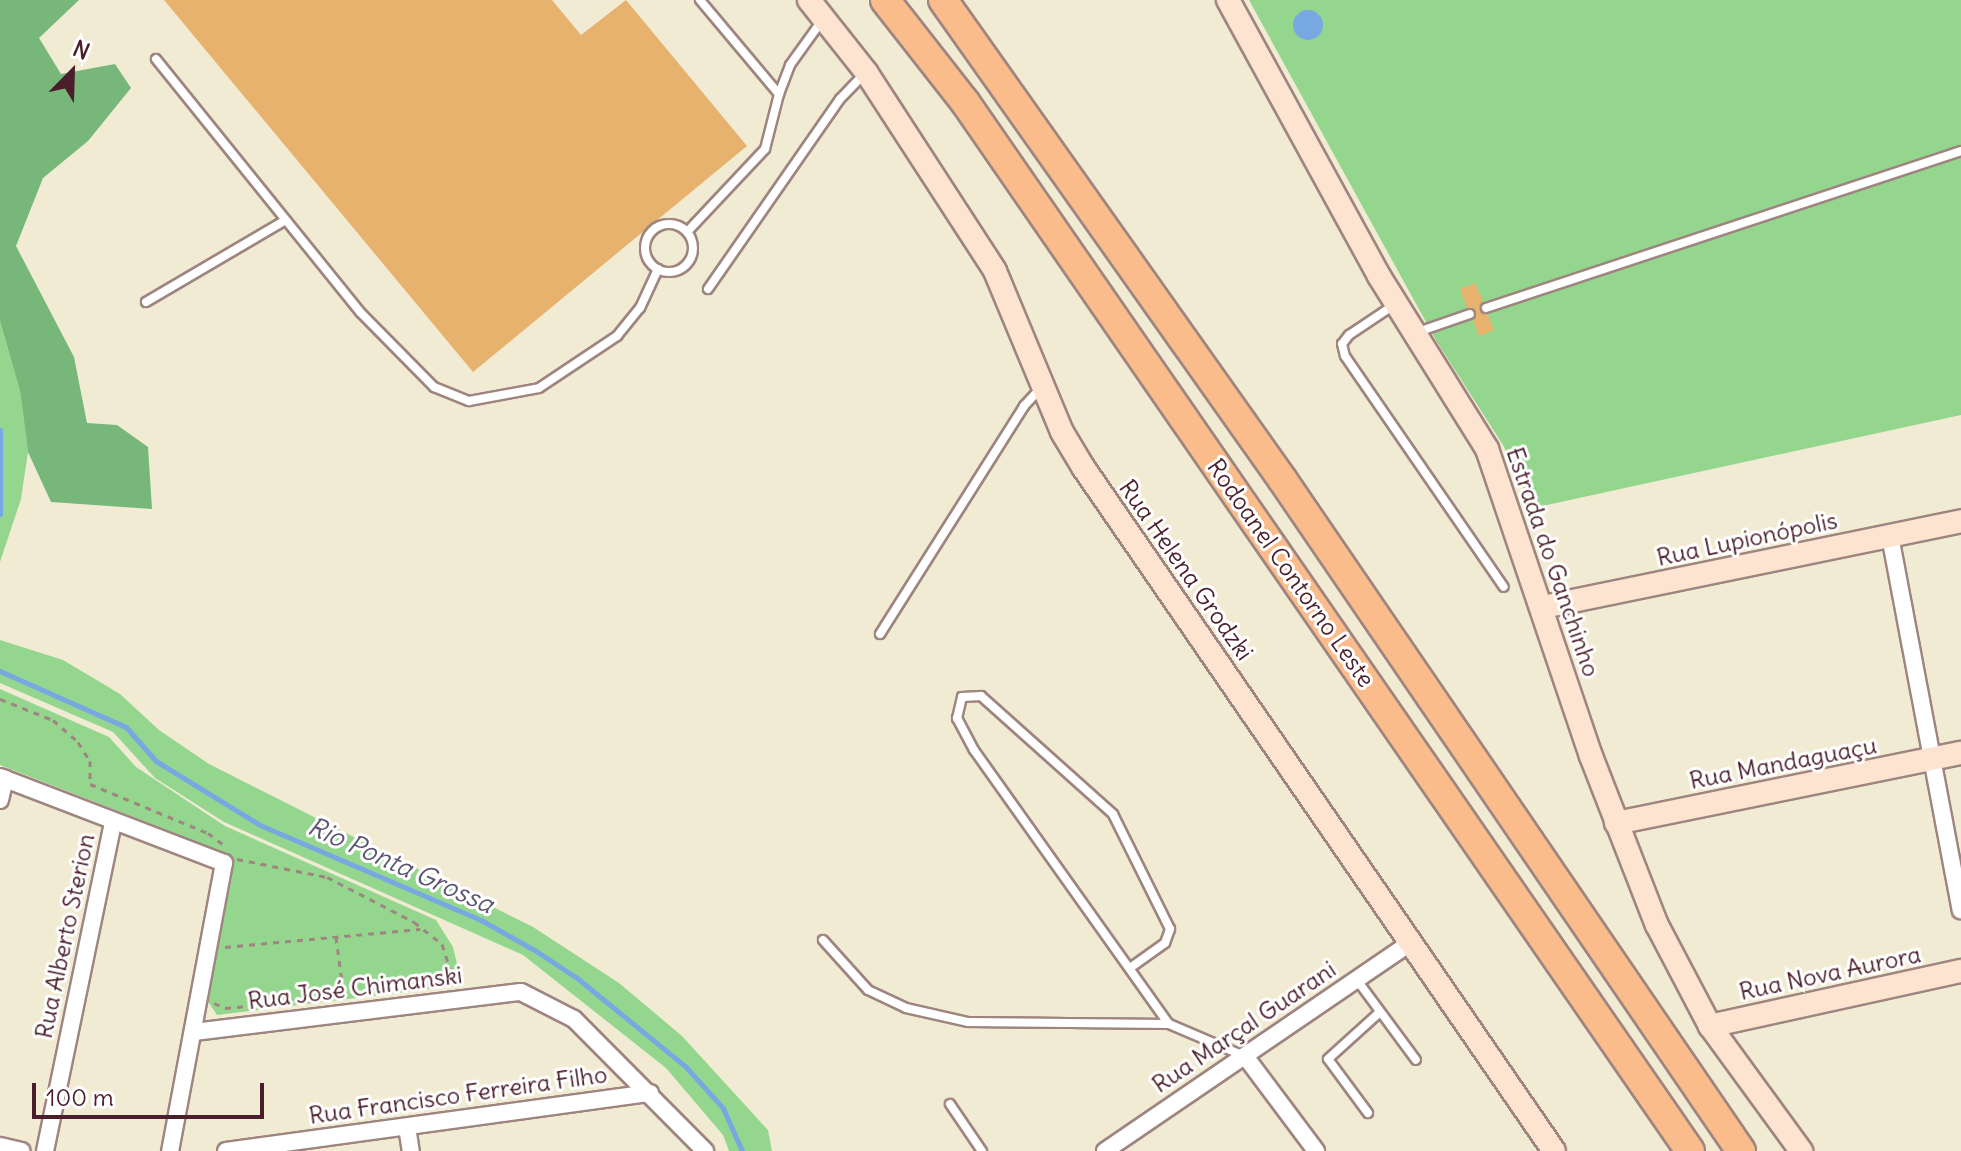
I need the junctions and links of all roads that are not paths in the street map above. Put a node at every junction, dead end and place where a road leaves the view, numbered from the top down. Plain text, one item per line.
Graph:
1 (700, 0) edge
2 (809, 0) edge
3 (885, 0) edge
4 (943, 0) edge
5 (949, 0) edge
6 (1228, 0) edge
7 (823, 18) junction
8 (156, 59) dead end
9 (987, 61) junction
10 (866, 72) junction
11 (779, 94) junction
12 (1961, 151) edge
13 (286, 220) junction
14 (687, 232) junction
15 (658, 269) junction
16 (708, 289) dead end
17 (146, 302) dead end
18 (1396, 304) junction
19 (1486, 308) dead end
20 (1470, 314) dead end
21 (1414, 333) junction
22 (1042, 387) junction
23 (1961, 521) edge
24 (1890, 536) junction
25 (1504, 587) dead end
26 (1543, 607) junction
27 (880, 634) dead end
28 (1961, 753) edge
29 (1932, 759) junction
30 (2, 778) edge
31 (0, 800) edge
32 (1616, 823) junction
33 (113, 824) junction
34 (1961, 910) edge
35 (823, 940) dead end
36 (1410, 943) junction
37 (1130, 968) junction
38 (1961, 971) edge
39 (1356, 979) junction
40 (1380, 1012) junction
41 (1169, 1024) junction
42 (1710, 1026) junction
43 (194, 1032) junction
44 (1245, 1056) junction
45 (1416, 1060) dead end
46 (650, 1093) junction
47 (950, 1104) dead end
48 (1368, 1113) dead end
49 (407, 1127) junction
50 (0, 1146) edge
51 (21, 1151) edge
52 (45, 1151) edge
53 (170, 1151) edge
54 (226, 1151) edge
55 (411, 1151) edge
56 (705, 1151) edge
57 (982, 1151) edge
58 (1105, 1151) edge
59 (1316, 1151) edge
60 (1554, 1151) edge
61 (1690, 1151) edge
62 (1741, 1151) edge
63 (1801, 1151) edge

1 - 11 lane
2 - 7 main road, Rua Helena Grodzki
3 - 61 highway, Rodoanel Contorno Leste
4 - 9 highway, Rodoanel Contorno Leste
5 - 9 highway
6 - 18 main road, Estrada do Ganchinho
7 - 10 main road, Rua Helena Grodzki
7 - 11 lane
8 - 13 lane
9 - 62 highway, Rodoanel Contorno Leste
10 - 16 lane
10 - 22 main road, Rua Helena Grodzki
11 - 14 lane
12 - 19 lane
13 - 15 lane
13 - 17 lane
14 - 15 lane
14 - 15 lane
18 - 21 main road, Estrada do Ganchinho
18 - 25 lane
20 - 21 lane
21 - 26 main road, Estrada do Ganchinho
22 - 27 lane
22 - 36 main road, Rua Helena Grodzki
23 - 24 main road, Rua Lupionópolis
24 - 26 main road, Rua Lupionópolis
24 - 29 street
26 - 32 main road, Estrada do Ganchinho
28 - 29 main road, Rua Mandaguaçu
29 - 32 main road, Rua Mandaguaçu
29 - 34 street
30 - 31 street
30 - 33 street
32 - 42 main road, Estrada do Ganchinho
33 - 43 street
33 - 52 street, Rua Alberto Sterion
35 - 41 lane
36 - 39 street, Rua Marçal Guarani
36 - 60 main road, Rua Helena Grodzki
37 - 37 lane
37 - 41 lane
38 - 42 main road, Rua Nova Aurora
39 - 40 lane
39 - 44 street, Rua Marçal Guarani
40 - 45 lane
40 - 48 lane
41 - 44 lane
42 - 63 main road, Estrada do Ganchinho
43 - 46 street, Rua José Chimanski
43 - 53 street
44 - 58 street, Rua Marçal Guarani
44 - 59 street
46 - 49 street, Rua Francisco Ferreira Filho
46 - 56 street
47 - 57 lane
49 - 54 street, Rua Francisco Ferreira Filho
49 - 55 street
50 - 51 street

